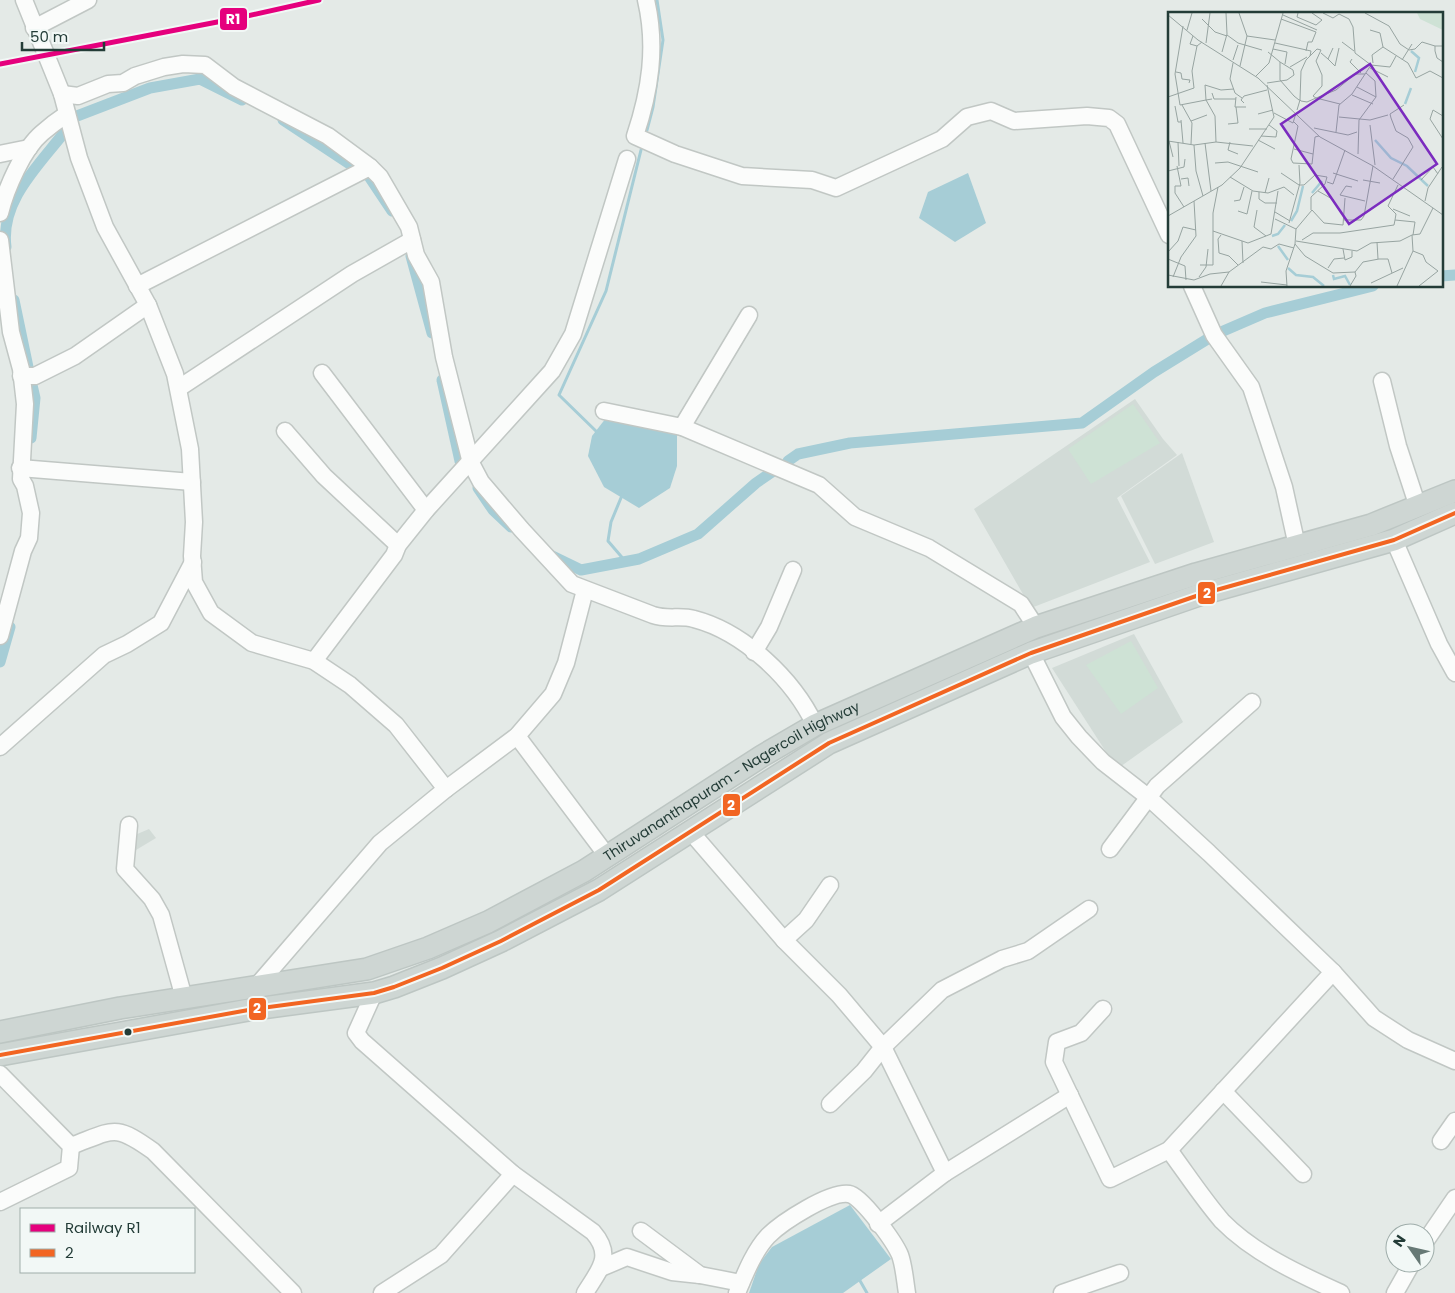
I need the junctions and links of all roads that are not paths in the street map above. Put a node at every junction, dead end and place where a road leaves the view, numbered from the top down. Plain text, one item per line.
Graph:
1 (88, 0) edge
2 (646, 0) edge
3 (29, 14) edge
4 (62, 94) junction
5 (67, 114) junction
6 (28, 148) junction
7 (0, 154) edge
8 (627, 160) dead end
9 (370, 167) junction
10 (0, 213) edge
11 (1168, 233) edge
12 (0, 240) edge
13 (412, 240) junction
14 (138, 286) junction
15 (1193, 288) edge
16 (148, 304) junction
17 (749, 315) dead end
18 (322, 373) dead end
19 (21, 376) junction
20 (1382, 381) dead end
21 (179, 388) junction
22 (604, 411) dead end
23 (682, 427) junction
24 (285, 431) dead end
25 (471, 463) junction
26 (20, 468) junction
27 (192, 482) junction
28 (1455, 491) edge
29 (1418, 507) junction
30 (426, 510) junction
31 (1455, 513) edge
32 (1394, 540) junction
33 (398, 545) junction
34 (1297, 546) junction
35 (192, 562) junction
36 (793, 570) dead end
37 (586, 590) junction
38 (1036, 627) junction
39 (0, 636) edge
40 (754, 652) junction
41 (1031, 653) junction
42 (314, 661) junction
43 (1455, 673) edge
44 (1252, 702) dead end
45 (815, 725) junction
46 (517, 736) junction
47 (0, 747) edge
48 (446, 789) junction
49 (1148, 797) junction
50 (128, 825) dead end
51 (690, 831) junction
52 (1110, 849) dead end
53 (608, 857) junction
54 (830, 885) dead end
55 (1089, 909) dead end
56 (784, 940) junction
57 (1333, 972) junction
58 (374, 993) junction
59 (184, 998) junction
60 (254, 998) junction
61 (1103, 1009) dead end
62 (0, 1032) edge
63 (883, 1047) junction
64 (0, 1055) edge
65 (1455, 1060) edge
66 (0, 1074) edge
67 (1223, 1091) junction
68 (1070, 1095) junction
69 (830, 1104) dead end
70 (1455, 1121) edge
71 (1441, 1141) dead end
72 (72, 1146) junction
73 (1168, 1150) junction
74 (945, 1173) junction
75 (513, 1174) junction
76 (1303, 1174) dead end
77 (1455, 1198) edge
78 (0, 1202) edge
79 (878, 1224) junction
80 (1435, 1227) edge
81 (641, 1231) dead end
82 (601, 1268) junction
83 (1120, 1273) dead end
84 (1406, 1273) edge
85 (700, 1275) junction
86 (739, 1288) edge
87 (293, 1293) edge
88 (382, 1293) edge
89 (585, 1293) edge
90 (907, 1293) edge
91 (1062, 1293) edge
92 (1340, 1293) edge
93 (1395, 1293) edge

1 - 3 street
2 - 11 street
3 - 4 street
4 - 5 street
4 - 9 street
5 - 6 street
5 - 14 street
6 - 7 street
6 - 10 street
8 - 25 street
9 - 13 street
9 - 14 street
12 - 19 street
13 - 21 street
13 - 25 street
14 - 16 street
15 - 34 street
16 - 19 street
16 - 21 street
17 - 23 street
18 - 30 street
19 - 26 street
20 - 29 street
21 - 27 street
22 - 23 street
23 - 38 street
24 - 33 street
25 - 30 street
25 - 37 street
26 - 27 street
26 - 39 street
27 - 35 street
28 - 29 main road, Thiruvananthapuram - Nagercoil Highway
29 - 34 main road, Thiruvananthapuram - Nagercoil Highway
30 - 33 street
31 - 32 main road, Thiruvananthapuram - Nagercoil Highway
32 - 41 main road, Thiruvananthapuram - Nagercoil Highway
32 - 43 street
33 - 42 street
34 - 38 main road, Thiruvananthapuram - Nagercoil Highway
35 - 42 street
35 - 47 street
36 - 40 street
37 - 40 street
37 - 46 street
38 - 45 main road, Thiruvananthapuram - Nagercoil Highway
40 - 45 street
41 - 49 street
41 - 51 main road, Thiruvananthapuram - Nagercoil Highway
42 - 48 street
44 - 49 street
45 - 53 main road, Thiruvananthapuram - Nagercoil Highway
46 - 48 street
46 - 53 street
48 - 60 street
49 - 52 street
49 - 57 street
50 - 59 street
51 - 56 street
51 - 58 main road, Thiruvananthapuram - Nagercoil Highway
53 - 60 main road, Thiruvananthapuram - Nagercoil Highway
54 - 56 street
55 - 63 street
56 - 63 street
57 - 65 street
57 - 67 street
58 - 60 main road, Thiruvananthapuram - Nagercoil Highway
58 - 75 street
59 - 60 main road, Thiruvananthapuram - Nagercoil Highway
59 - 62 main road, Thiruvananthapuram - Nagercoil Highway
60 - 64 main road, Thiruvananthapuram - Nagercoil Highway
61 - 68 street
63 - 69 street
63 - 74 street
66 - 72 street
67 - 73 street
67 - 76 street
68 - 73 street
68 - 74 street
70 - 71 street
72 - 78 street
72 - 87 street
73 - 92 street
74 - 79 street
75 - 82 street
75 - 88 street
77 - 80 street
79 - 86 street
79 - 90 street
81 - 85 street
82 - 85 street
82 - 89 street
83 - 91 street
84 - 93 street
85 - 86 street

